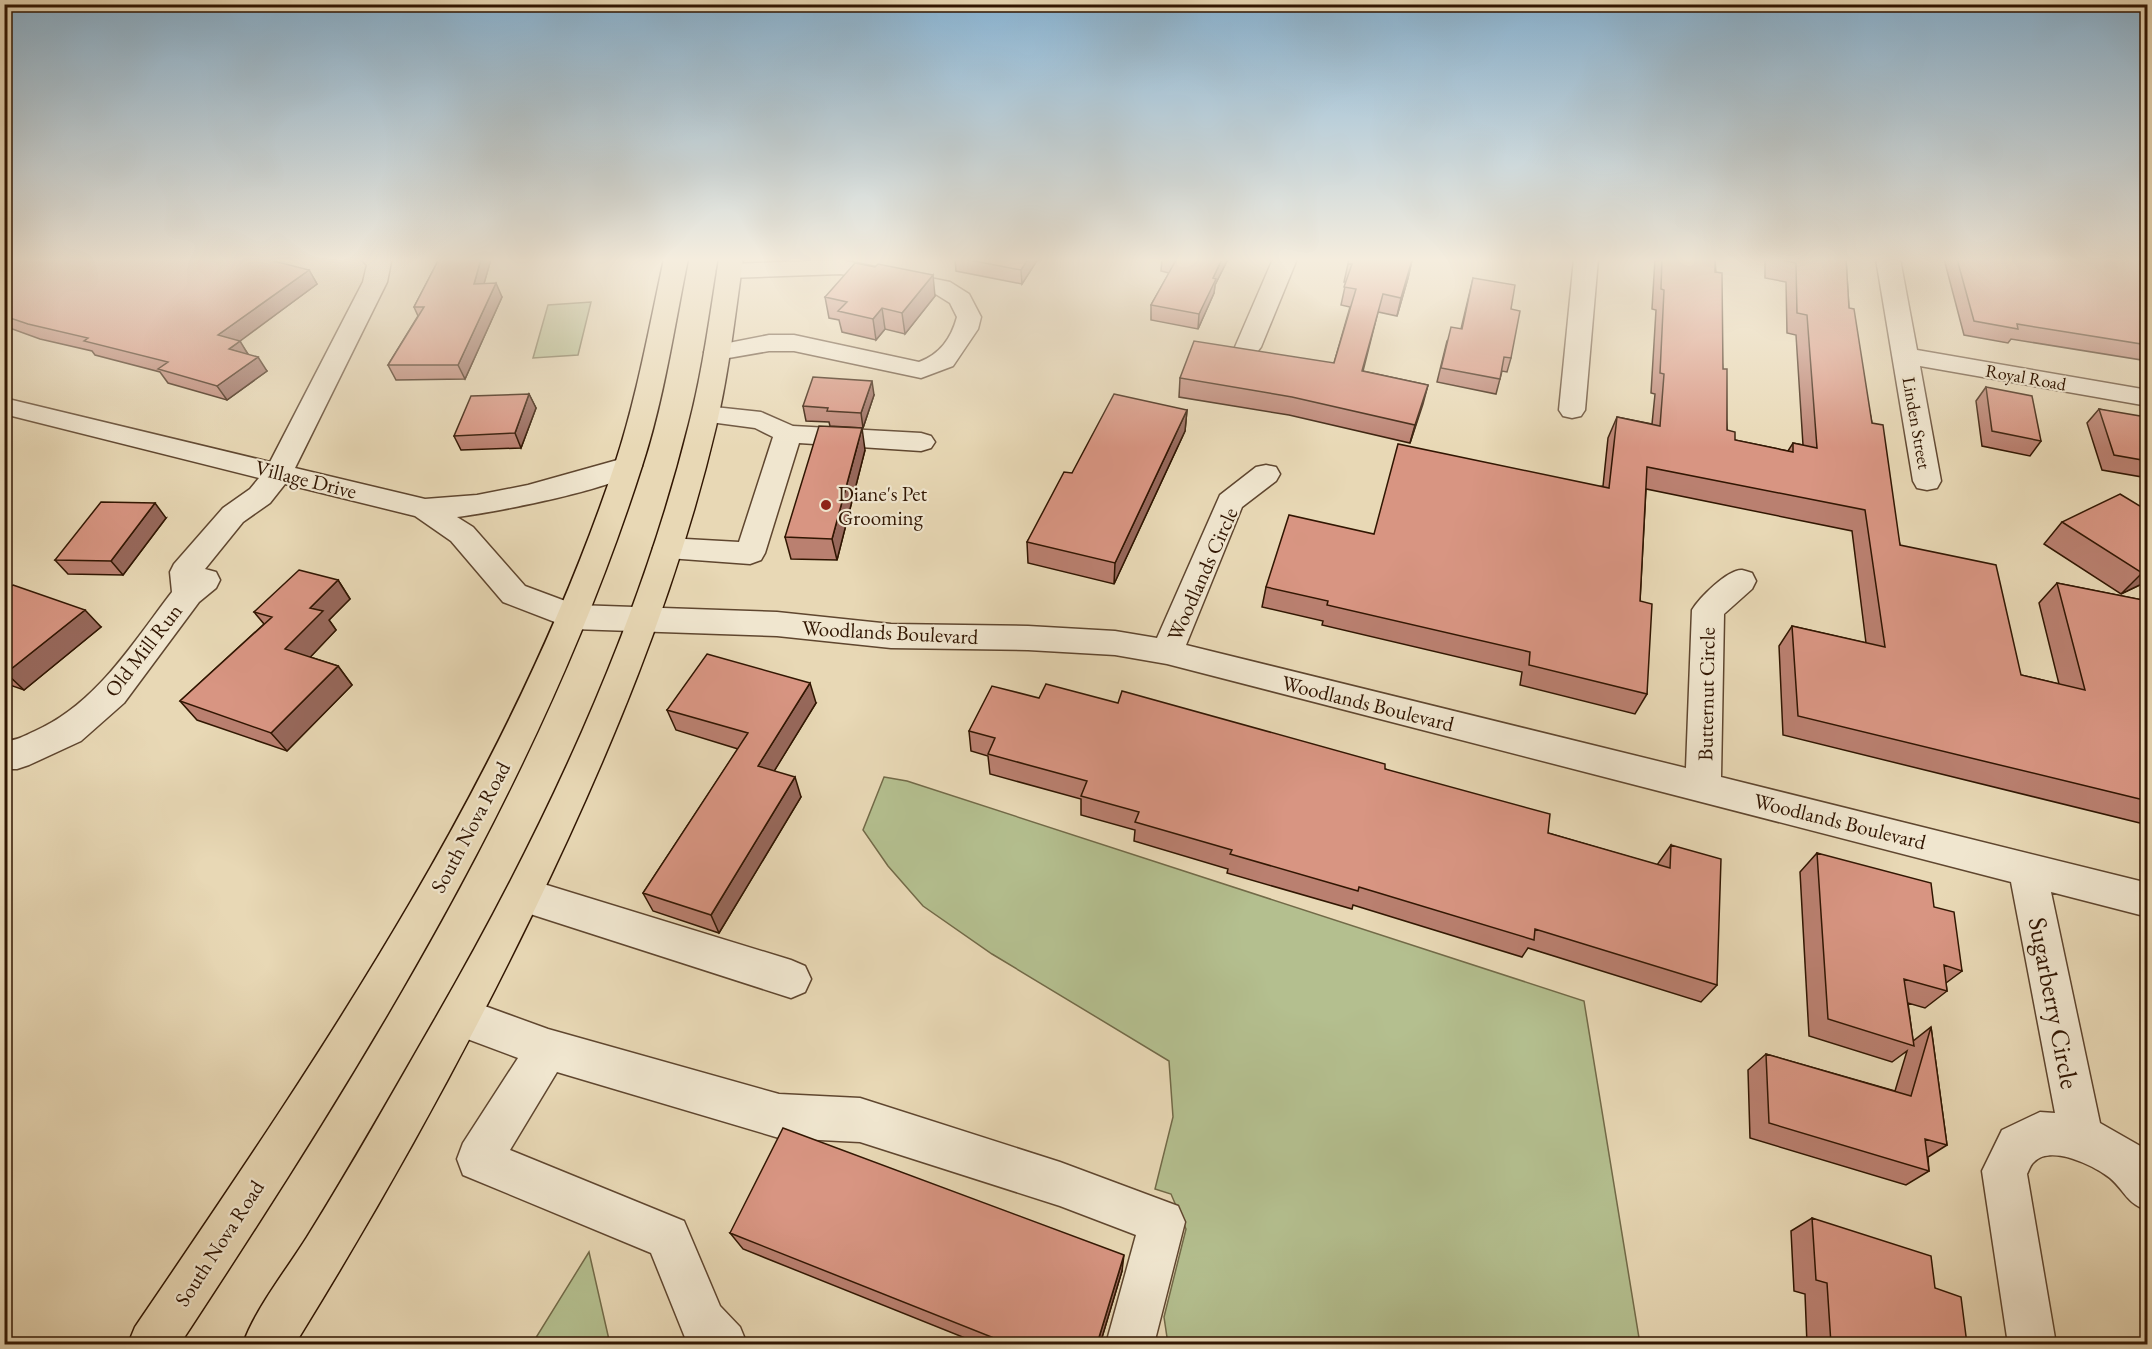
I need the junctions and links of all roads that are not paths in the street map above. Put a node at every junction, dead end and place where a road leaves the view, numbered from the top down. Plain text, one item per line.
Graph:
1 (355, 322) edge
2 (663, 322) edge
3 (721, 322) edge
4 (968, 322) edge
5 (1259, 322) edge
6 (1580, 322) edge
7 (1899, 322) edge
8 (1248, 347) edge
9 (717, 352) junction
10 (1905, 356) junction
11 (2148, 398) edge
12 (4, 406) edge
13 (1572, 410) dead end
14 (705, 414) junction
15 (788, 435) junction
16 (921, 442) dead end
17 (628, 466) junction
18 (278, 472) junction
19 (1266, 474) dead end
20 (1927, 481) dead end
21 (425, 509) junction
22 (668, 548) junction
23 (1741, 581) dead end
24 (573, 618) junction
25 (642, 620) junction
26 (1167, 652) junction
27 (4, 755) edge
28 (1704, 787) junction
29 (2027, 869) junction
30 (524, 895) junction
31 (2148, 900) edge
32 (791, 979) dead end
33 (460, 1017) junction
34 (548, 1049) junction
35 (2081, 1136) junction
36 (2148, 1189) edge
37 (152, 1344) edge
38 (267, 1344) edge
39 (723, 1344) edge
40 (1130, 1344) edge
41 (2032, 1344) edge

1 - 18 street, Old Mill Run
2 - 17 main road, South Nova Road
3 - 9 main road
4 - 9 street
5 - 8 street
6 - 13 street
7 - 10 street, Linden Street
9 - 14 main road
10 - 11 street, Royal Road
10 - 20 street, Linden Street
12 - 18 street, Village Drive
14 - 15 street
14 - 22 main road
15 - 16 street
15 - 22 street
17 - 21 street
17 - 24 main road, South Nova Road
18 - 21 street, Village Drive
18 - 27 street, Old Mill Run
19 - 26 street, Woodlands Circle
21 - 24 street, Village Drive
22 - 25 main road
23 - 28 street, Butternut Circle
24 - 25 street, Woodlands Boulevard
24 - 37 main road, South Nova Road
25 - 26 street, Woodlands Boulevard
25 - 30 main road
26 - 28 street, Woodlands Boulevard
28 - 29 street, Woodlands Boulevard
29 - 31 street, Woodlands Boulevard
29 - 35 street, Sugarberry Circle
30 - 32 street
30 - 33 main road
33 - 34 street
33 - 38 main road
34 - 39 street
34 - 40 street
35 - 36 street
35 - 41 street

